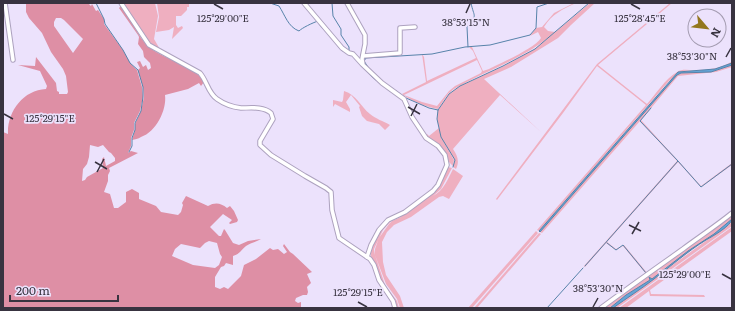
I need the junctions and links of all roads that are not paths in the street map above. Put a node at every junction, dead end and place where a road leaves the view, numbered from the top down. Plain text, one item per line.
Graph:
1 (5, 3) edge
2 (121, 3) edge
3 (304, 3) edge
4 (347, 3) edge
5 (415, 27) dead end
6 (363, 56) junction
7 (13, 60) dead end
8 (363, 65) junction
9 (732, 213) edge
10 (367, 257) junction
11 (395, 308) edge
12 (600, 308) edge

1 - 7 street
2 - 10 street
3 - 8 street
4 - 6 street
5 - 6 street
6 - 8 street
8 - 10 street
9 - 12 street
10 - 11 street

